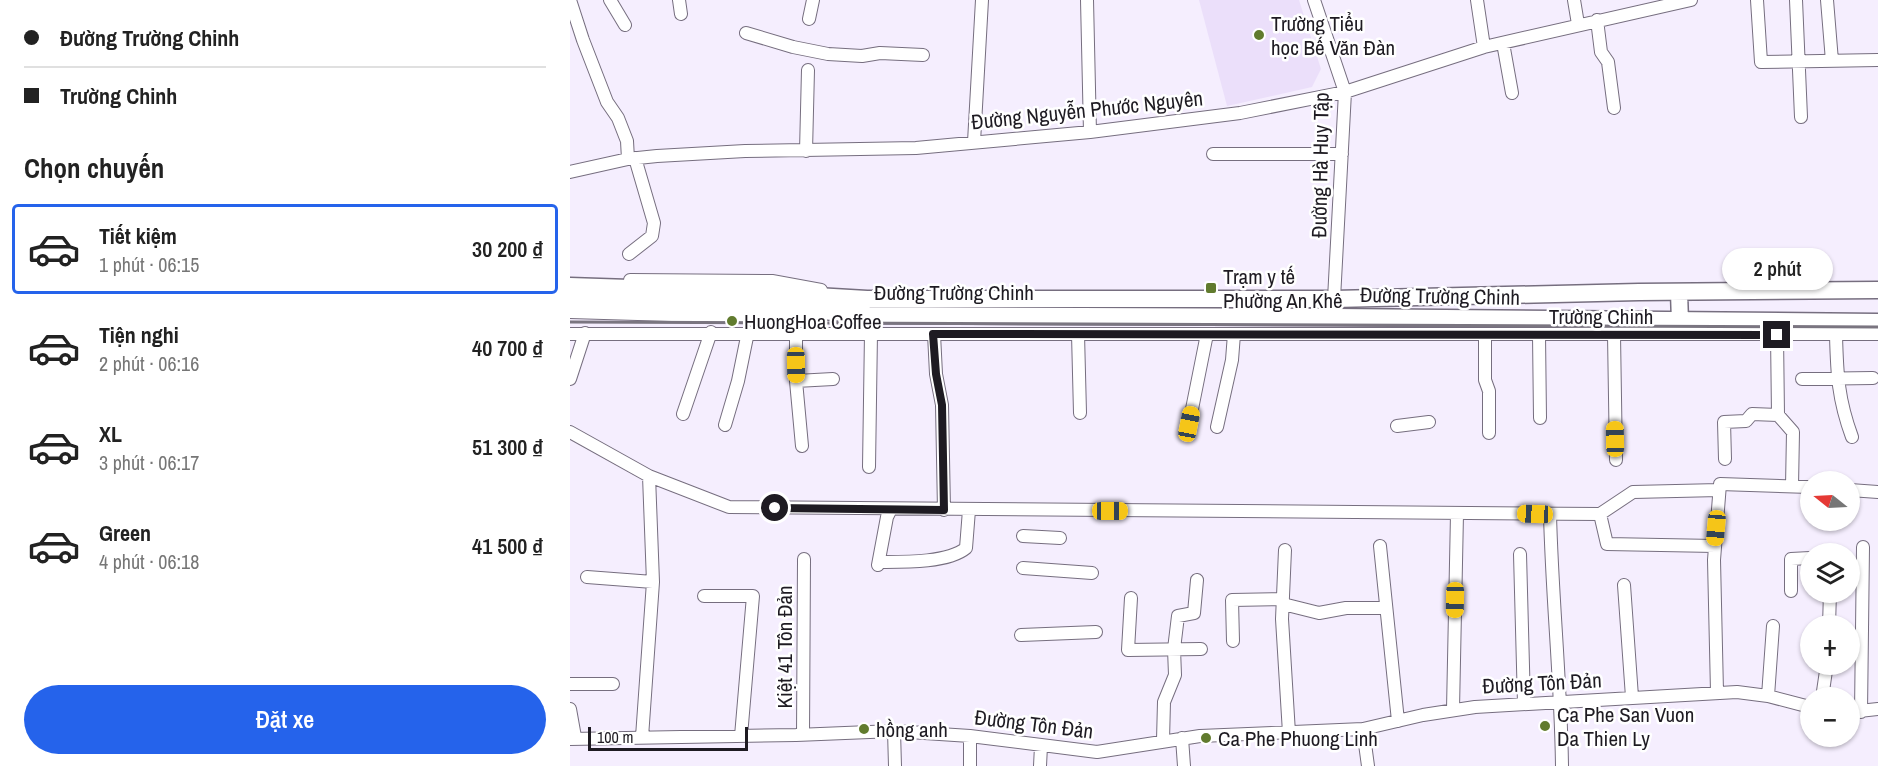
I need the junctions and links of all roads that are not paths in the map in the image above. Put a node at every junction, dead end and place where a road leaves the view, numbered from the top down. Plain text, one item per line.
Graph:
1 (570, 0) edge
2 (610, 0) edge
3 (679, 0) edge
4 (813, 0) edge
5 (982, 0) edge
6 (1087, 0) edge
7 (1314, 0) edge
8 (1477, 0) edge
9 (1575, 0) edge
10 (1691, 0) edge
11 (1757, 0) edge
12 (1796, 0) edge
13 (1827, 0) edge
14 (1664, 3) edge
15 (681, 14) dead end
16 (809, 19) dead end
17 (1597, 20) junction
18 (1578, 24) junction
19 (625, 25) dead end
20 (747, 33) dead end
21 (1503, 43) junction
22 (1484, 47) junction
23 (923, 56) dead end
24 (1878, 60) edge
25 (1832, 61) junction
26 (1799, 62) junction
27 (808, 70) dead end
28 (1345, 92) junction
29 (1512, 93) dead end
30 (1614, 108) dead end
31 (1801, 117) dead end
32 (1090, 132) junction
33 (974, 142) junction
34 (806, 151) junction
35 (1213, 154) dead end
36 (1342, 154) junction
37 (631, 159) junction
38 (570, 172) edge
39 (629, 254) dead end
40 (570, 280) edge
41 (570, 286) edge
42 (1878, 290) edge
43 (1679, 292) junction
44 (570, 299) edge
45 (749, 299) junction
46 (1334, 299) junction
47 (868, 307) junction
48 (570, 312) edge
49 (1680, 322) junction
50 (1878, 322) edge
51 (748, 332) junction
52 (585, 333) junction
53 (711, 333) junction
54 (796, 333) junction
55 (871, 333) junction
56 (570, 334) edge
57 (933, 334) junction
58 (1078, 334) junction
59 (1207, 334) junction
60 (1234, 334) junction
61 (1878, 334) edge
62 (1324, 335) joint
63 (1485, 335) junction
64 (1539, 335) junction
65 (1614, 335) junction
66 (1777, 335) junction
67 (1836, 335) junction
68 (1837, 378) junction
69 (1873, 378) dead end
70 (570, 379) edge
71 (1802, 379) dead end
72 (832, 380) dead end
73 (796, 381) junction
74 (1080, 413) dead end
75 (683, 414) dead end
76 (1778, 415) junction
77 (1540, 418) dead end
78 (1429, 422) dead end
79 (1189, 424) dead end
80 (725, 425) dead end
81 (1397, 426) dead end
82 (1217, 427) dead end
83 (570, 432) edge
84 (1489, 433) dead end
85 (1852, 438) dead end
86 (802, 446) dead end
87 (1725, 459) dead end
88 (1616, 460) dead end
89 (869, 467) dead end
90 (1800, 474) edge
91 (649, 476) junction
92 (1800, 486) edge
93 (1719, 490) junction
94 (1860, 491) edge
95 (1878, 492) edge
96 (891, 509) junction
97 (944, 510) junction
98 (969, 510) junction
99 (1456, 514) junction
100 (1550, 514) junction
101 (1600, 514) junction
102 (1023, 536) dead end
103 (1060, 538) dead end
104 (1380, 546) dead end
105 (1715, 546) junction
106 (1863, 547) dead end
107 (1285, 550) dead end
108 (1520, 554) dead end
109 (804, 559) dead end
110 (1800, 559) edge
111 (1023, 568) dead end
112 (1092, 573) dead end
113 (587, 577) dead end
114 (1197, 580) dead end
115 (653, 582) junction
116 (1624, 585) dead end
117 (1791, 591) dead end
118 (704, 596) dead end
119 (1131, 598) dead end
120 (1283, 602) junction
121 (1385, 608) junction
122 (1773, 626) dead end
123 (1096, 632) dead end
124 (1021, 635) dead end
125 (1233, 641) dead end
126 (1174, 649) junction
127 (1201, 649) dead end
128 (570, 684) edge
129 (614, 684) dead end
130 (1856, 687) edge
131 (1717, 692) junction
132 (1768, 696) junction
133 (1632, 697) junction
134 (1561, 702) junction
135 (1524, 704) junction
136 (1800, 704) edge
137 (570, 709) edge
138 (1454, 709) junction
139 (1878, 709) edge
140 (1860, 711) edge
141 (1398, 721) junction
142 (1363, 729) junction
143 (894, 731) junction
144 (1289, 733) junction
145 (803, 735) junction
146 (741, 736) junction
147 (970, 736) junction
148 (642, 737) junction
149 (572, 738) edge
150 (1182, 738) junction
151 (1163, 740) junction
152 (1041, 746) junction
153 (895, 766) edge
154 (970, 766) edge
155 (1040, 766) edge
156 (1184, 766) edge
157 (1368, 766) edge
158 (1562, 766) edge

1 - 37 street
2 - 19 street
3 - 15 street
4 - 16 street
5 - 33 street
6 - 32 street
7 - 28 street, Đường Hà Huy Tập
8 - 22 street
9 - 18 street
10 - 14 street, Đường Nguyễn Phước Nguyên
11 - 26 street
12 - 26 street
13 - 25 street
14 - 17 street, Đường Nguyễn Phước Nguyên
17 - 18 street, Đường Nguyễn Phước Nguyên
17 - 30 street
18 - 21 street, Đường Nguyễn Phước Nguyên
20 - 23 street
21 - 22 street, Đường Nguyễn Phước Nguyên
21 - 29 street
22 - 28 street, Đường Nguyễn Phước Nguyên
24 - 25 street
25 - 26 street
26 - 31 street
27 - 34 street
28 - 32 street, Đường Nguyễn Phước Nguyên
28 - 36 street, Đường Hà Huy Tập
32 - 33 street, Đường Nguyễn Phước Nguyên
33 - 34 street, Đường Nguyễn Phước Nguyên
34 - 37 street, Đường Nguyễn Phước Nguyên
35 - 36 street
36 - 46 street, Đường Hà Huy Tập
37 - 38 street, Đường Nguyễn Phước Nguyên
37 - 39 street
40 - 47 street
41 - 45 highway
42 - 43 highway, Đường Trường Chinh
43 - 46 highway, Đường Trường Chinh
43 - 49 highway
44 - 45 highway
45 - 47 highway, Đường Trường Chinh
46 - 47 highway, Đường Trường Chinh
47 - 48 street
47 - 49 highway, Đường Trường Chinh
49 - 50 highway, Đường Trường Chinh
51 - 53 street, Đường Trường Chinh
51 - 54 street, Đường Trường Chinh
51 - 80 street
52 - 53 street, Đường Trường Chinh
52 - 56 street, Đường Trường Chinh
52 - 70 street
53 - 75 street
54 - 55 street, Đường Trường Chinh
54 - 73 street
55 - 57 street, Đường Trường Chinh
55 - 89 street
57 - 58 street, Đường Trường Chinh
57 - 97 street
58 - 59 street, Đường Trường Chinh
58 - 74 street
59 - 60 street, Đường Trường Chinh
59 - 79 street
60 - 62 street, Đường Trường Chinh
60 - 82 street
61 - 67 street, Trường Chinh
62 - 63 street, Trường Chinh
63 - 64 street, Trường Chinh
63 - 84 street
64 - 65 street, Trường Chinh
64 - 77 street
65 - 66 street, Trường Chinh
65 - 88 street
66 - 67 street, Trường Chinh
66 - 76 street
67 - 68 street
68 - 69 street
68 - 71 street
68 - 85 street
72 - 73 street
73 - 86 street
76 - 87 street
76 - 90 street
78 - 81 street
83 - 91 street
91 - 96 street
91 - 115 street
92 - 93 street
93 - 101 street
93 - 105 street
94 - 95 street
96 - 97 street
96 - 98 street
97 - 98 street
98 - 99 street
99 - 100 street
99 - 138 street, Đường Tôn Đản
100 - 101 street
100 - 134 street
101 - 105 street
102 - 103 street
104 - 121 street
105 - 131 street
106 - 130 street
107 - 120 street
108 - 135 street
109 - 145 street, Kiệt 41 Tôn Đản
110 - 117 street
111 - 112 street
113 - 115 street
114 - 126 street
115 - 148 street
116 - 133 street, Đường Tôn Đản
118 - 146 street
119 - 126 street
120 - 121 street
120 - 125 street
120 - 144 street
121 - 141 street
122 - 132 street
123 - 124 street
126 - 127 street
126 - 151 street
128 - 129 street
131 - 132 street, Đường Tôn Đản
131 - 133 street, Đường Tôn Đản
132 - 136 street, Đường Tôn Đản
133 - 134 street, Đường Tôn Đản
134 - 135 street, Đường Tôn Đản
134 - 158 street
135 - 138 street, Đường Tôn Đản
137 - 149 street, Đường Tôn Đản
138 - 141 street, Đường Tôn Đản
139 - 140 street
141 - 142 street, Đường Tôn Đản
142 - 144 street, Đường Tôn Đản
142 - 157 street
143 - 145 street, Đường Tôn Đản
143 - 147 street, Đường Tôn Đản
143 - 153 street
144 - 150 street, Đường Tôn Đản
145 - 146 street, Đường Tôn Đản
146 - 148 street, Đường Tôn Đản
147 - 152 street, Đường Tôn Đản
147 - 154 street
148 - 149 street, Đường Tôn Đản
150 - 151 street, Đường Tôn Đản
150 - 156 street
151 - 152 street, Đường Tôn Đản
152 - 155 street

